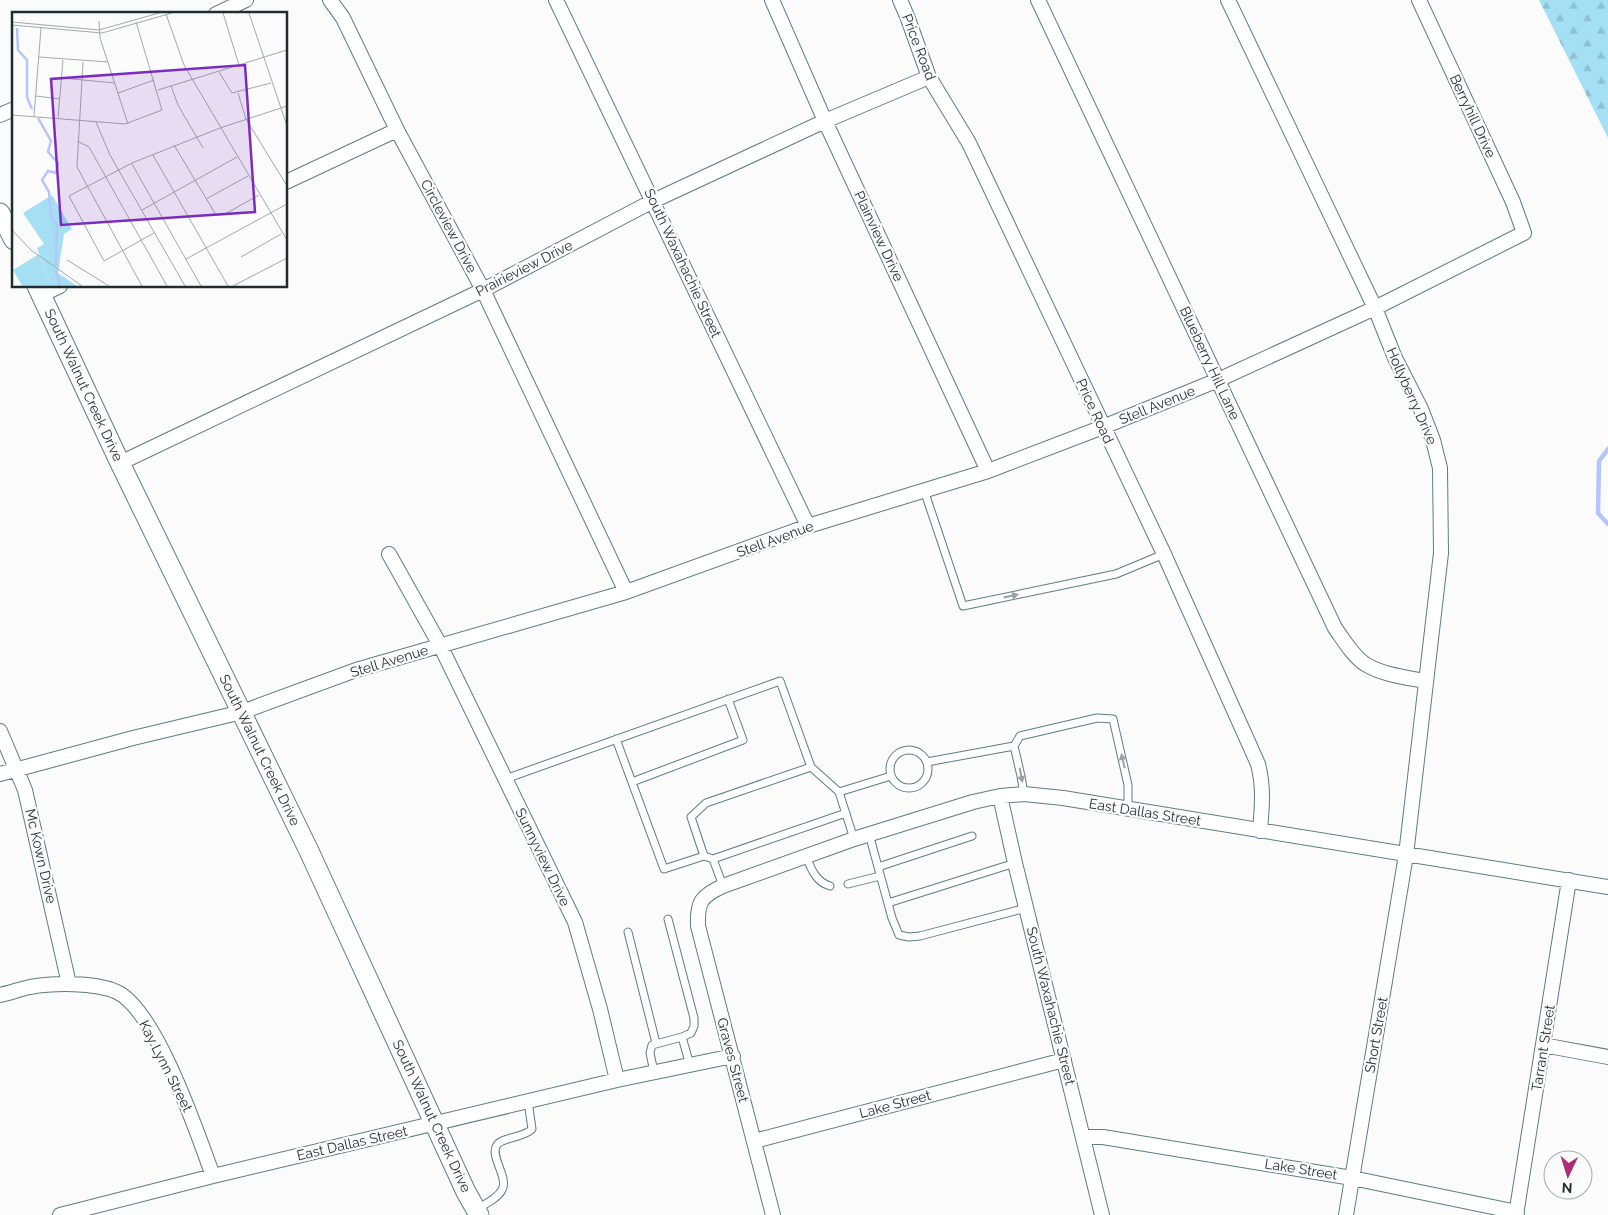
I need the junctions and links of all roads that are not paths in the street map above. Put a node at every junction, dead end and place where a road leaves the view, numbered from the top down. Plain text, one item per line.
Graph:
1 (246, 0) edge
2 (330, 0) edge
3 (556, 0) edge
4 (772, 0) edge
5 (900, 0) edge
6 (1038, 0) edge
7 (1228, 0) edge
8 (1419, 0) edge
9 (220, 12) edge
10 (928, 77) junction
11 (12, 110) edge
12 (0, 115) edge
13 (825, 121) junction
14 (397, 130) junction
15 (288, 181) edge
16 (654, 201) junction
17 (0, 213) edge
18 (1524, 233) joint
19 (12, 236) edge
20 (39, 290) edge
21 (483, 290) junction
22 (1375, 308) junction
23 (1218, 380) junction
24 (1103, 427) junction
25 (120, 463) junction
26 (988, 471) junction
27 (924, 490) junction
28 (808, 526) junction
29 (389, 554) dead end
30 (1164, 554) junction
31 (626, 592) junction
32 (440, 645) junction
33 (1425, 680) junction
34 (728, 699) junction
35 (242, 712) junction
36 (0, 731) edge
37 (616, 739) junction
38 (1014, 746) junction
39 (927, 762) junction
40 (811, 767) junction
41 (17, 770) junction
42 (0, 774) edge
43 (891, 776) junction
44 (505, 779) junction
45 (632, 782) junction
46 (839, 792) junction
47 (1024, 794) junction
48 (1000, 796) junction
49 (1128, 809) junction
50 (846, 813) junction
51 (1260, 831) junction
52 (869, 834) junction
53 (972, 836) dead end
54 (854, 839) junction
55 (1406, 855) junction
56 (704, 856) junction
57 (806, 856) junction
58 (713, 859) junction
59 (1015, 863) junction
60 (878, 867) junction
61 (880, 876) junction
62 (1569, 880) junction
63 (848, 884) dead end
64 (723, 886) junction
65 (830, 886) dead end
66 (1608, 886) edge
67 (699, 904) joint
68 (888, 904) junction
69 (1026, 908) junction
70 (668, 919) dead end
71 (628, 932) dead end
72 (69, 984) junction
73 (0, 995) edge
74 (682, 1037) junction
75 (656, 1043) junction
76 (1543, 1045) junction
77 (733, 1056) junction
78 (1608, 1057) edge
79 (1064, 1060) junction
80 (690, 1065) junction
81 (654, 1072) junction
82 (617, 1080) junction
83 (528, 1101) junction
84 (435, 1124) junction
85 (1083, 1137) junction
86 (754, 1141) junction
87 (213, 1176) junction
88 (1352, 1178) junction
89 (477, 1213) edge
90 (1517, 1213) edge
91 (60, 1215) edge
92 (773, 1215) edge
93 (1102, 1215) edge
94 (1346, 1215) edge

1 - 9 street
2 - 14 street, Circleview Drive
3 - 16 street, South Waxahachie Street
4 - 13 street, Plainview Drive
5 - 10 street, Price Road
6 - 23 street, Blueberry Hill Lane
7 - 22 street, Hollyberry Drive
8 - 18 street, Berryhill Drive
10 - 13 street, Prairieview Drive
10 - 24 street, Price Road
11 - 12 street
13 - 16 street, Prairieview Drive
13 - 26 street, Plainview Drive
14 - 15 street
14 - 21 street, Circleview Drive
16 - 21 street, Prairieview Drive
16 - 28 street, South Waxahachie Street
17 - 19 street
18 - 22 street, Stell Avenue
20 - 25 street, South Walnut Creek Drive
21 - 25 street, Prairieview Drive
21 - 31 street, Circleview Drive
22 - 23 street, Stell Avenue
22 - 33 street, Hollyberry Drive
23 - 24 street, Stell Avenue
23 - 33 street, Blueberry Hill Lane
24 - 26 street, Stell Avenue
24 - 30 street, Price Road
25 - 35 street, South Walnut Creek Drive
26 - 27 street, Stell Avenue
27 - 28 street, Stell Avenue
27 -> 30 lane
28 - 31 street, Stell Avenue
29 - 32 street, Sunnyview Drive
30 - 51 street, Price Road
31 - 32 street, Stell Avenue
32 - 35 street, Stell Avenue
32 - 44 street, Sunnyview Drive
33 - 55 street, Hollyberry Drive
34 - 37 lane
34 - 40 lane
34 - 45 lane
35 - 41 street, Stell Avenue
35 - 84 street, South Walnut Creek Drive
36 - 41 street, Mc Kown Drive
37 - 44 lane
37 - 45 lane
38 - 39 lane
38 -> 47 lane
49 -> 38 lane
39 - 43 lane
39 - 43 lane
40 - 46 lane
40 - 56 lane
41 - 42 street, Stell Avenue
41 - 72 street, Mc Kown Drive
43 - 46 lane
44 - 82 street, Sunnyview Drive
45 - 56 lane
46 - 50 lane
47 - 48 street, East Dallas Street
47 - 49 street, East Dallas Street
48 - 52 street, East Dallas Street
48 - 59 street, South Waxahachie Street
49 - 51 street, East Dallas Street
50 - 54 lane
50 - 58 lane
51 - 55 street, East Dallas Street
52 - 54 street, East Dallas Street
52 - 60 lane
53 - 60 lane
54 - 57 street, East Dallas Street
55 - 62 street, East Dallas Street
55 - 88 street, Short Street
56 - 58 lane
57 - 64 street, East Dallas Street
57 - 65 lane
58 - 64 lane
59 - 68 lane
59 - 69 street, South Waxahachie Street
60 - 61 lane
61 - 63 lane
61 - 68 lane
62 - 66 street, East Dallas Street
62 - 76 street, Tarrant Street
64 - 67 street, East Dallas Street
67 - 77 street, Graves Street
68 - 69 lane
69 - 79 street, South Waxahachie Street
70 - 74 lane
71 - 75 lane
72 - 73 street, Kay Lynn Street
72 - 87 street, Kay Lynn Street
74 - 75 lane
74 - 80 lane
75 - 81 lane
76 - 78 street
76 - 90 street, Tarrant Street
77 - 80 street, East Dallas Street
77 - 86 street, Graves Street
79 - 85 street, South Waxahachie Street
79 - 86 street, Lake Street
80 - 81 street, East Dallas Street
81 - 82 street, East Dallas Street
82 - 83 street, East Dallas Street
83 - 84 street, East Dallas Street
83 - 89 lane
84 - 87 street, East Dallas Street
84 - 89 street, South Walnut Creek Drive
85 - 88 street, Lake Street
85 - 93 street, South Waxahachie Street
86 - 92 street, Graves Street
87 - 91 street, East Dallas Street
88 - 90 street, Lake Street
88 - 94 street, Short Street

